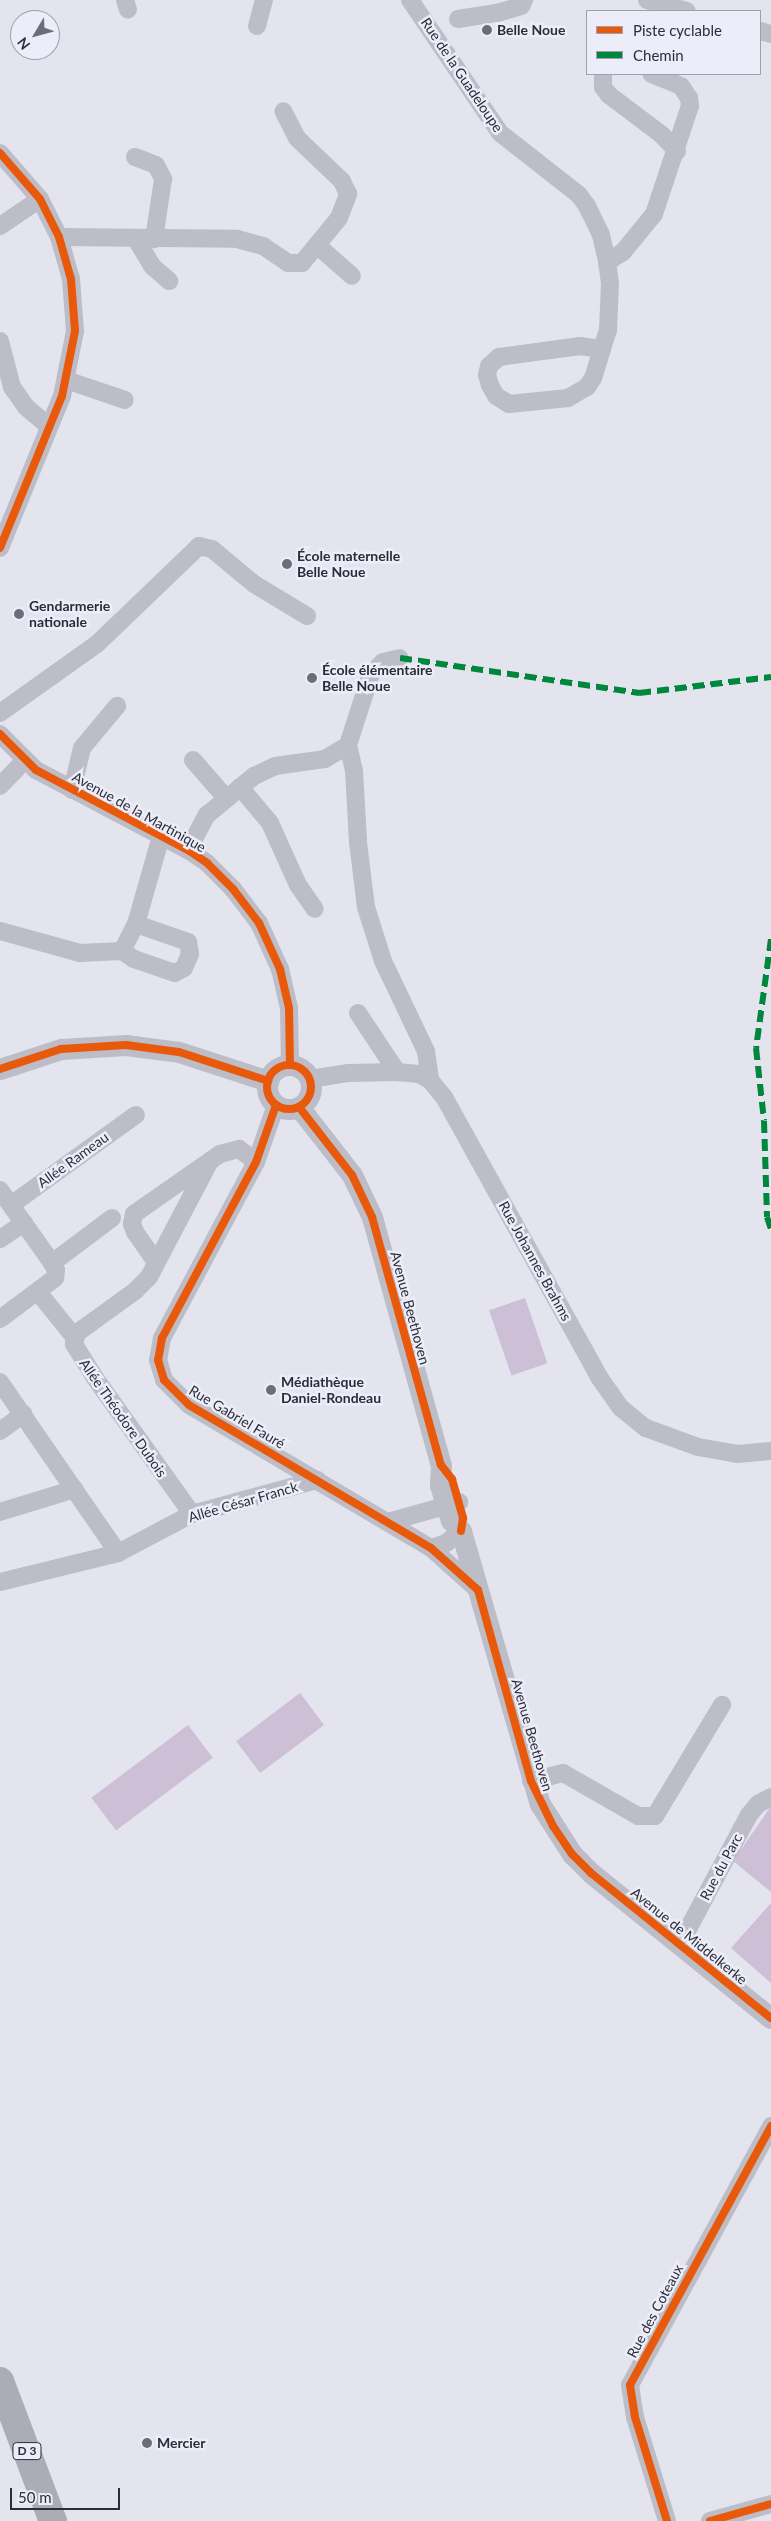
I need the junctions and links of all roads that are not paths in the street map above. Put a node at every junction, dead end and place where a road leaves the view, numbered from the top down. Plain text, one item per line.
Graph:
1 (264, 0) edge
2 (410, 0) edge
3 (524, 0) edge
4 (646, 0) edge
5 (683, 10) edge
6 (458, 19) dead end
7 (257, 26) dead end
8 (603, 75) edge
9 (653, 75) edge
10 (283, 111) dead end
11 (677, 151) junction
12 (0, 153) edge
13 (136, 157) dead end
14 (40, 199) junction
15 (0, 226) edge
16 (59, 237) junction
17 (136, 239) junction
18 (154, 239) junction
19 (318, 246) junction
20 (607, 262) junction
21 (352, 276) dead end
22 (168, 281) dead end
23 (0, 341) edge
24 (602, 349) junction
25 (66, 380) junction
26 (125, 400) dead end
27 (49, 426) junction
28 (0, 548) edge
29 (307, 616) dead end
30 (400, 658) dead end
31 (117, 706) dead end
32 (0, 713) edge
33 (0, 734) edge
34 (348, 745) junction
35 (193, 760) dead end
36 (24, 761) junction
37 (0, 786) edge
38 (240, 787) junction
39 (72, 790) junction
40 (226, 798) junction
41 (162, 836) junction
42 (188, 850) junction
43 (315, 909) dead end
44 (136, 924) junction
45 (0, 931) edge
46 (122, 951) junction
47 (358, 1013) dead end
48 (290, 1065) junction
49 (0, 1068) edge
50 (398, 1072) junction
51 (310, 1079) junction
52 (430, 1080) junction
53 (268, 1082) junction
54 (276, 1105) junction
55 (299, 1107) junction
56 (136, 1115) dead end
57 (210, 1161) junction
58 (256, 1162) junction
59 (0, 1190) edge
60 (11, 1205) junction
61 (112, 1218) dead end
62 (24, 1223) junction
63 (0, 1239) edge
64 (156, 1262) junction
65 (52, 1263) junction
66 (38, 1292) junction
67 (0, 1319) edge
68 (75, 1338) junction
69 (0, 1382) edge
70 (22, 1414) junction
71 (0, 1431) edge
72 (771, 1451) edge
73 (317, 1480) junction
74 (75, 1489) junction
75 (452, 1503) junction
76 (0, 1512) edge
77 (192, 1514) junction
78 (388, 1522) junction
79 (461, 1531) junction
80 (431, 1548) junction
81 (118, 1553) junction
82 (0, 1582) edge
83 (478, 1590) junction
84 (722, 1705) dead end
85 (531, 1781) junction
86 (771, 1797) edge
87 (591, 1873) joint
88 (680, 1944) junction
89 (771, 2018) edge
90 (771, 2126) edge
91 (0, 2381) edge
92 (771, 2504) edge
93 (53, 2521) edge
94 (667, 2521) edge
95 (710, 2521) edge

1 - 7 street
2 - 20 street, Rue de la Guadeloupe
3 - 6 street
4 - 5 street
8 - 11 street
9 - 11 street
10 - 19 street
11 - 20 street
12 - 14 street
13 - 18 street
14 - 15 street
14 - 16 street
16 - 17 street
16 - 25 street
17 - 18 street
17 - 22 street
18 - 19 street
19 - 21 street
20 - 24 street, Rue de la Guadeloupe
23 - 27 street
24 - 24 street, Rue de la Guadeloupe
25 - 26 street
25 - 27 street
27 - 28 street
29 - 32 street
30 - 34 street
31 - 39 street
33 - 36 street, Avenue de la Martinique
34 - 38 street
34 - 52 street
35 - 40 street
36 - 37 street
36 - 39 street, Avenue de la Martinique
38 - 40 street
38 - 43 street
39 - 41 street, Avenue de la Martinique
40 - 42 street
41 - 42 street, Avenue de la Martinique
41 - 44 street
42 - 48 street, Avenue de la Martinique
44 - 46 street
44 - 46 street
45 - 46 street
47 - 50 street
48 - 51 street
48 - 53 street
49 - 53 street
50 - 51 street
50 - 52 street
51 - 55 street
52 - 72 street, Rue Johannes Brahms
53 - 54 street
54 - 55 street
54 - 58 street, Rue Gabriel Fauré
55 - 75 street, Avenue Beethoven
56 - 60 street, Allée Rameau
57 - 58 street
57 - 64 street
57 - 64 street
58 - 73 street, Rue Gabriel Fauré
59 - 60 street
60 - 62 street
61 - 65 street
62 - 63 street
62 - 65 street
64 - 68 street
65 - 66 street
66 - 67 street
66 - 68 street, Allée Théodore Dubois
68 - 77 street, Allée Théodore Dubois
69 - 70 street
70 - 71 street
70 - 74 street
73 - 77 street, Allée César Franck
73 - 78 street, Rue Gabriel Fauré
74 - 76 street
74 - 81 street
75 - 78 street
75 - 79 street, Avenue Beethoven
77 - 81 street, Allée César Franck
78 - 80 street, Rue Gabriel Fauré
79 - 80 street
79 - 83 street, Avenue Beethoven
80 - 83 street, Rue Gabriel Fauré
81 - 82 street, Allée César Franck
83 - 85 street, Avenue Beethoven
84 - 85 street
85 - 87 street, Avenue Beethoven
86 - 88 street, Rue du Parc
87 - 88 street, Avenue de Middelkerke
88 - 89 street, Avenue de Middelkerke
90 - 94 street, Rue des Coteaux
91 - 93 main road, D 3
92 - 95 street

